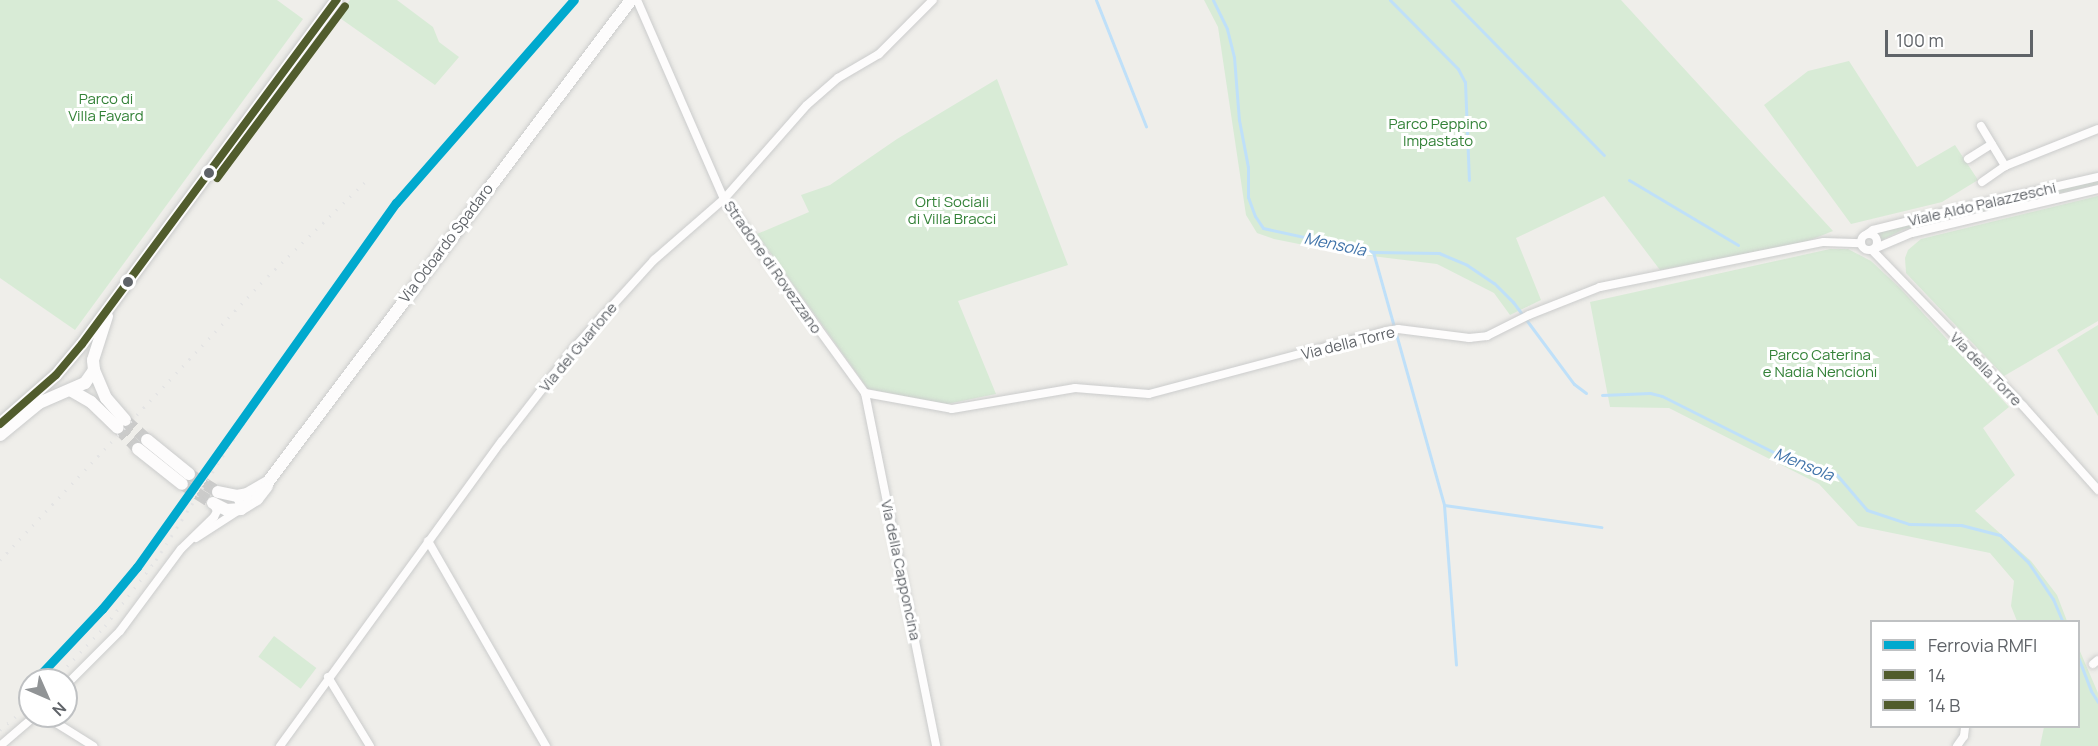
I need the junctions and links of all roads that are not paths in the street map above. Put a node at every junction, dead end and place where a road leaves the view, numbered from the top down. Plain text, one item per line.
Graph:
1 (337, 0) edge
2 (632, 0) edge
3 (637, 0) edge
4 (933, 0) edge
5 (1981, 126) dead end
6 (2098, 129) edge
7 (1992, 144) junction
8 (1968, 159) dead end
9 (2005, 166) junction
10 (2098, 177) edge
11 (1982, 182) dead end
12 (2098, 189) edge
13 (724, 199) junction
14 (1867, 234) junction
15 (1861, 243) junction
16 (1874, 249) junction
17 (110, 306) junction
18 (75, 353) junction
19 (94, 365) junction
20 (56, 375) junction
21 (69, 390) junction
22 (865, 393) junction
23 (0, 424) edge
24 (0, 435) edge
25 (143, 444) tunnel mouth
26 (273, 475) junction
27 (185, 479) tunnel mouth
28 (2098, 490) edge
29 (237, 496) junction
30 (216, 498) junction
31 (241, 509) junction
32 (428, 541) junction
33 (181, 549) junction
34 (78, 673) edge
35 (328, 677) junction
36 (21, 728) edge
37 (64, 728) edge
38 (1965, 728) dead end
39 (0, 746) edge
40 (93, 746) edge
41 (280, 746) edge
42 (369, 746) edge
43 (546, 746) edge
44 (936, 746) edge
45 (1957, 746) edge

1 - 17 street
2 - 26 street, Via Odoardo Spadaro
3 - 13 street, Stradone di Rovezzano
4 - 13 street, Via del Guarlone
5 - 7 street
6 - 9 street
7 - 8 street
7 - 9 street
9 - 11 street
10 - 14 street, Viale Aldo Palazzeschi
12 - 16 street, Viale Aldo Palazzeschi
13 - 22 street, Stradone di Rovezzano
13 - 32 street, Via del Guarlone
14 - 15 street
14 - 16 street
15 - 16 street
15 - 22 street, Via della Torre
16 - 28 street, Via della Torre
17 - 18 street
17 - 19 street
18 - 19 street
18 - 20 street
19 - 21 street
19 - 21 street
20 - 21 street
20 - 23 street
21 - 24 street
22 - 44 street, Via della Capponcina
25 - 27 street
26 - 29 street, Via Odoardo Spadaro
26 - 31 street
29 - 30 street
29 - 31 street
30 - 31 street
30 - 33 street
31 - 33 street
32 - 35 street, Via del Guarlone
32 - 43 street
33 - 34 street
35 - 41 street, Via del Guarlone
35 - 42 street
36 - 39 street
37 - 40 street
38 - 45 street

